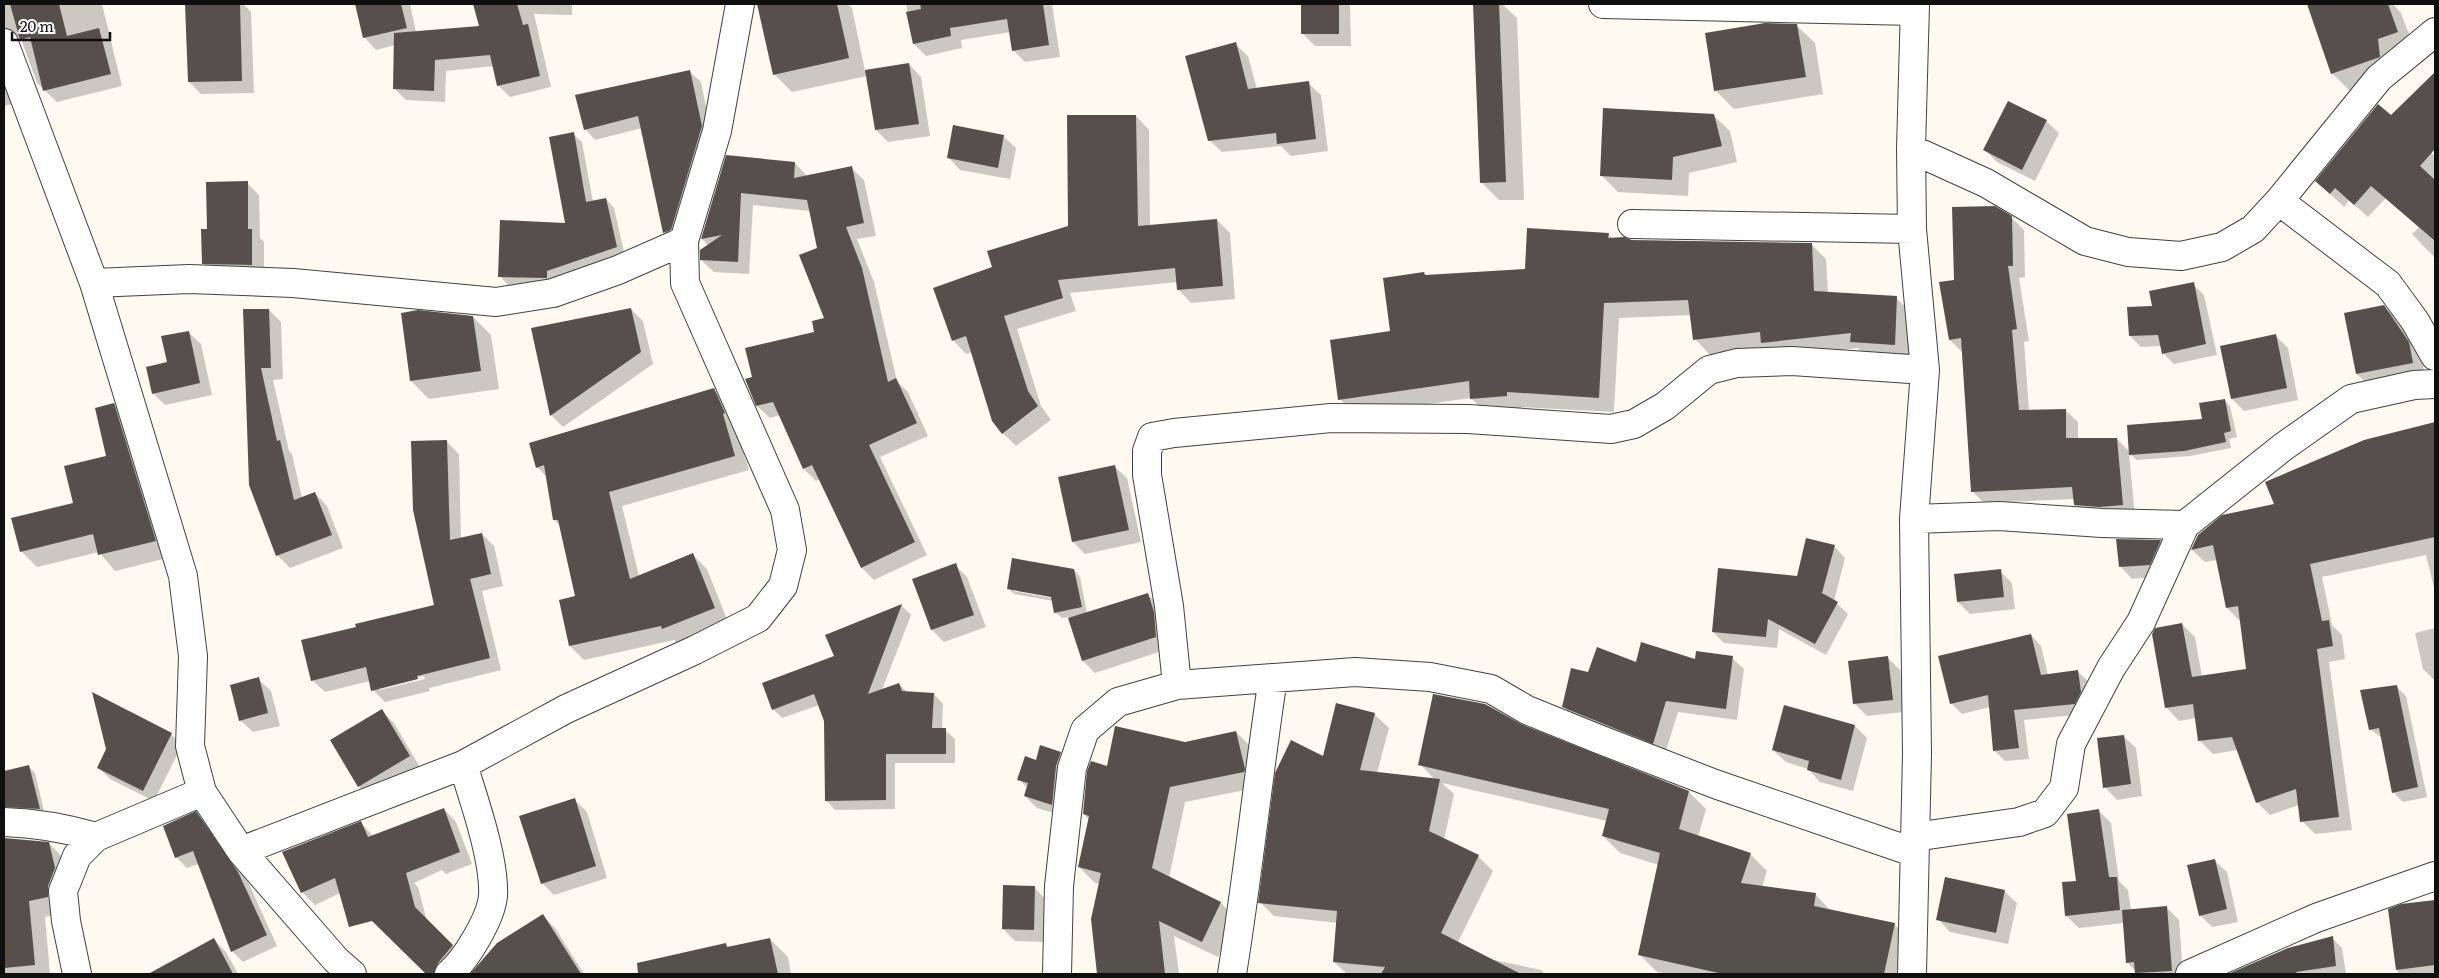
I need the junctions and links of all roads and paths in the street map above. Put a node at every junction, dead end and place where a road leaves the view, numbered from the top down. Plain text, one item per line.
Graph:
1 (740, 4) edge
2 (1603, 4) edge
3 (1914, 7) edge
4 (2435, 32) edge
5 (4, 43) edge
6 (1911, 149) junction
7 (2279, 201) junction
8 (1632, 224) dead end
9 (1912, 229) junction
10 (684, 241) junction
11 (94, 283) junction
12 (2435, 356) edge
13 (1925, 370) junction
14 (2435, 384) edge
15 (1914, 518) junction
16 (2185, 525) junction
17 (1273, 678) junction
18 (1177, 685) junction
19 (463, 765) junction
20 (202, 792) junction
21 (4, 822) edge
22 (96, 837) junction
23 (1914, 844) junction
24 (241, 851) junction
25 (2435, 876) edge
26 (77, 974) edge
27 (352, 974) edge
28 (449, 974) edge
29 (1057, 974) edge
30 (1232, 974) edge
31 (1912, 974) edge
32 (2190, 974) edge

1 - 10 street
2 - 3 street
3 - 6 street
4 - 7 street
5 - 11 street
6 - 7 street
6 - 9 street
7 - 12 street
8 - 9 street
9 - 13 street
10 - 11 street
10 - 19 street
11 - 20 street
13 - 15 street
13 - 18 street
14 - 16 street
15 - 16 street
15 - 23 street
16 - 23 street
17 - 18 street
17 - 23 street
17 - 30 street
18 - 29 street
19 - 24 street
19 - 28 street
20 - 22 street
20 - 24 street
21 - 22 street
22 - 26 street
23 - 31 street
24 - 27 street
25 - 32 street

